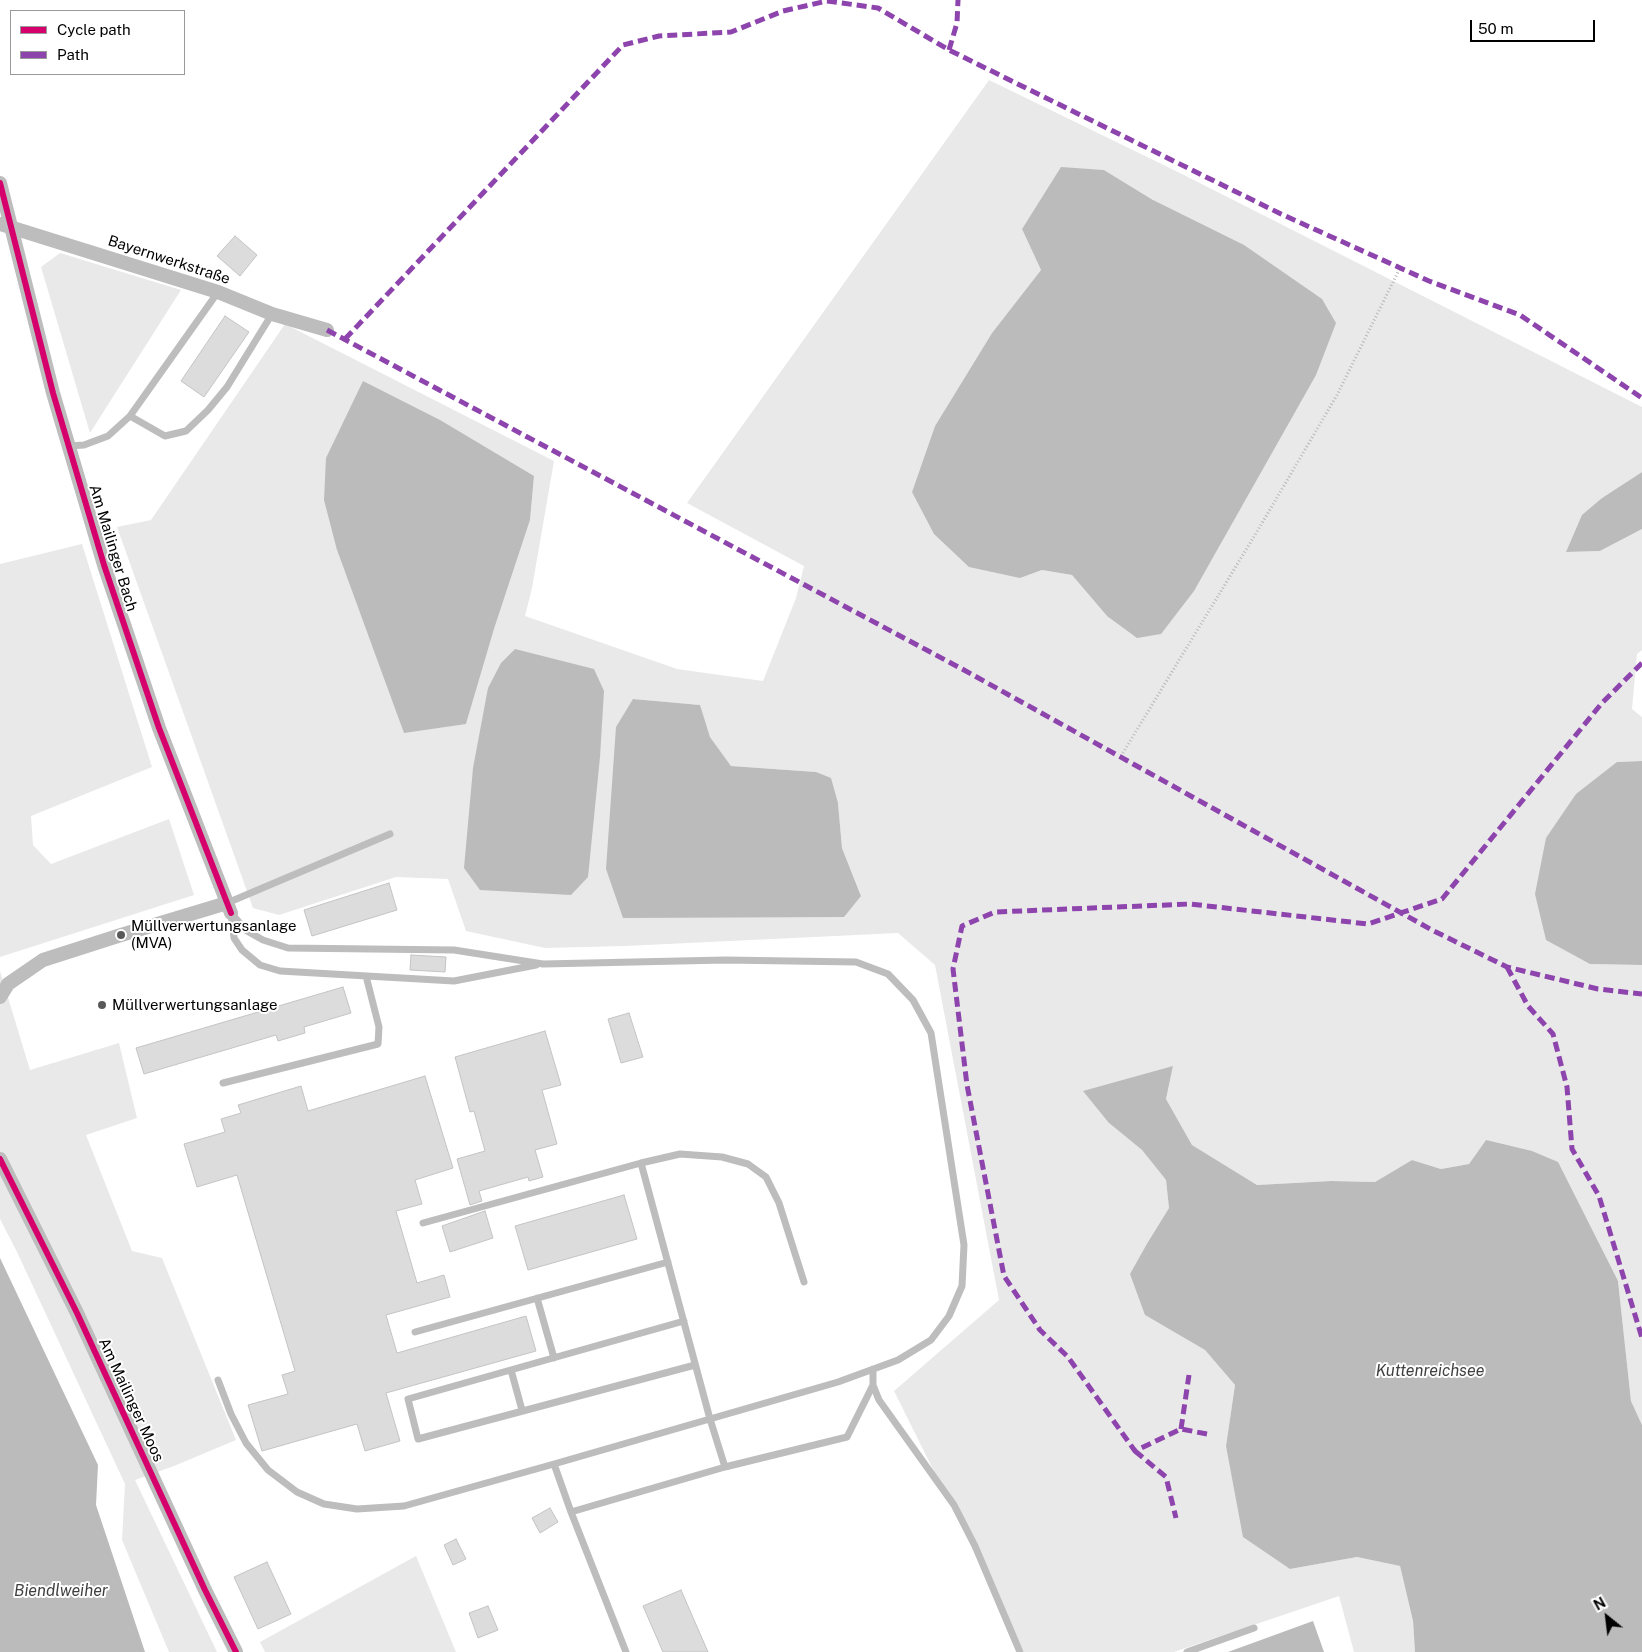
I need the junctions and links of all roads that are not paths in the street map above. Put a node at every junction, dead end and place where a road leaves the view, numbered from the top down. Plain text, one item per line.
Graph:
1 (0, 183) edge
2 (5, 225) edge
3 (218, 292) junction
4 (272, 314) junction
5 (326, 330) dead end
6 (130, 416) junction
7 (69, 446) junction
8 (390, 834) dead end
9 (229, 908) junction
10 (543, 964) junction
11 (366, 976) junction
12 (0, 997) edge
13 (223, 1083) dead end
14 (0, 1159) edge
15 (641, 1164) junction
16 (423, 1223) dead end
17 (668, 1262) junction
18 (804, 1282) dead end
19 (537, 1298) junction
20 (684, 1321) junction
21 (415, 1332) dead end
22 (554, 1358) junction
23 (695, 1365) junction
24 (873, 1369) junction
25 (511, 1370) junction
26 (218, 1380) dead end
27 (873, 1385) junction
28 (522, 1410) junction
29 (710, 1418) junction
30 (554, 1464) junction
31 (725, 1467) junction
32 (571, 1512) junction
33 (1254, 1628) dead end
34 (236, 1652) edge
35 (626, 1652) edge
36 (1020, 1652) edge
37 (1187, 1652) edge

1 - 2 street, Am Mailinger Bach
2 - 3 street, Bayernwerkstraße
2 - 7 street, Am Mailinger Bach
3 - 4 street, Bayernwerkstraße
3 - 6 lane
4 - 5 street, Bayernwerkstraße
4 - 6 lane
6 - 7 lane
7 - 9 street, Am Mailinger Bach
8 - 9 lane
9 - 10 lane
9 - 11 lane
9 - 12 street
10 - 11 lane
10 - 24 lane
11 - 13 lane
14 - 34 street, Am Mailinger Moos
15 - 16 lane
15 - 17 lane
15 - 18 lane
17 - 19 lane
17 - 20 lane
19 - 21 lane
19 - 22 lane
20 - 22 lane
20 - 23 lane
22 - 25 lane
23 - 28 lane
23 - 29 lane
24 - 27 lane
24 - 29 lane
25 - 28 lane
25 - 28 lane
26 - 30 lane
27 - 31 lane
27 - 36 lane
29 - 30 lane
29 - 31 lane
30 - 32 lane
31 - 32 lane
32 - 35 lane
33 - 37 lane

